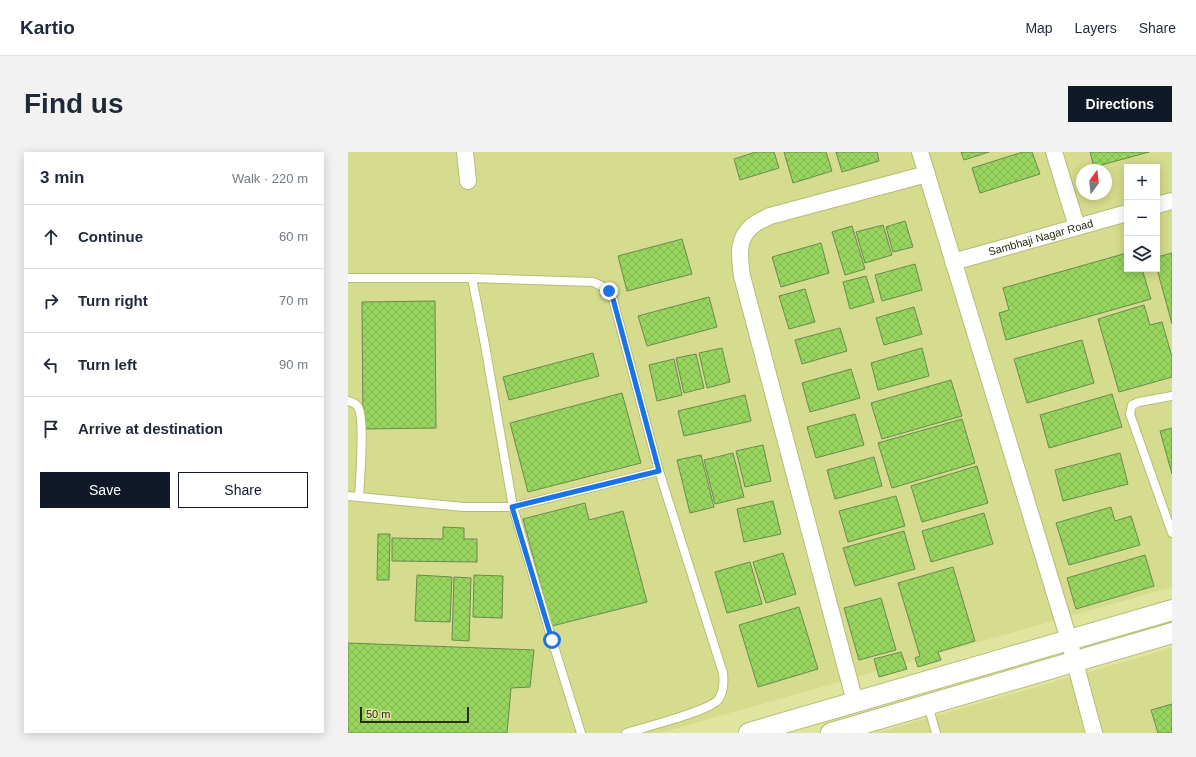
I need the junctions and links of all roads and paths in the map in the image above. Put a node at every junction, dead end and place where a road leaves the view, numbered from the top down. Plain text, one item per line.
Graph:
1 (465, 152) edge
2 (920, 152) edge
3 (1054, 152) edge
4 (927, 174) junction
5 (468, 181) dead end
6 (1172, 201) edge
7 (1160, 204) edge
8 (1124, 214) edge
9 (1077, 227) junction
10 (953, 262) junction
11 (348, 278) edge
12 (472, 278) junction
13 (1172, 396) edge
14 (348, 401) edge
15 (659, 471) junction
16 (348, 496) edge
17 (359, 497) junction
18 (512, 507) junction
19 (1172, 533) edge
20 (1172, 610) edge
21 (1172, 633) edge
22 (1069, 640) junction
23 (1075, 662) junction
24 (855, 702) junction
25 (928, 704) junction
26 (581, 733) edge
27 (626, 733) edge
28 (749, 733) edge
29 (831, 733) edge
30 (936, 733) edge
31 (1094, 733) edge

1 - 5 street
2 - 4 street
3 - 9 street
4 - 10 street
4 - 24 street
6 - 7 street
8 - 9 street, Sambhaji Nagar Road
9 - 10 street, Sambhaji Nagar Road
10 - 22 street
11 - 12 lane
12 - 15 lane
12 - 18 lane
13 - 19 lane
14 - 17 lane
15 - 18 lane
15 - 27 lane
16 - 17 lane
17 - 18 lane
18 - 26 lane
20 - 22 street
21 - 23 street
22 - 23 street
22 - 24 street
23 - 25 street
23 - 31 street
24 - 28 street
25 - 29 street
25 - 30 lane

